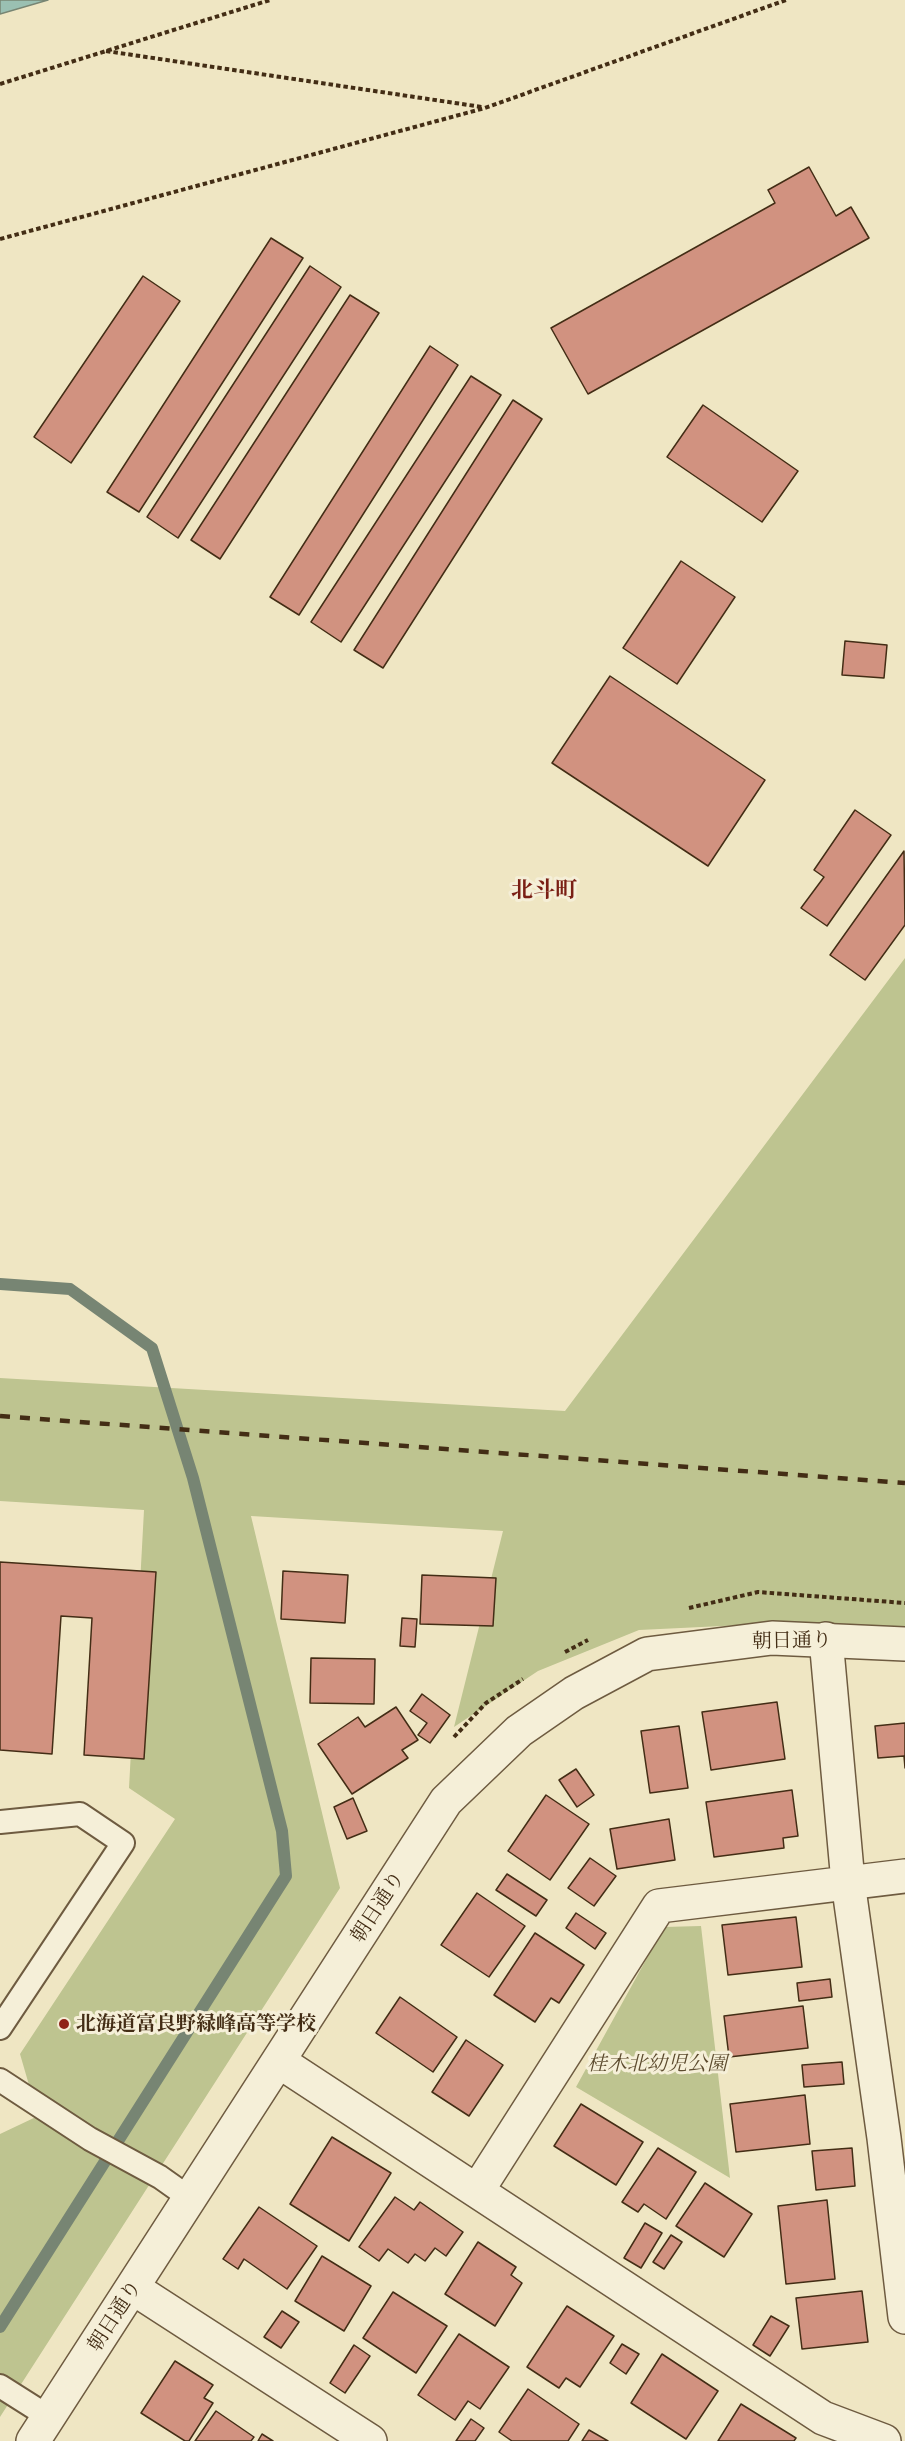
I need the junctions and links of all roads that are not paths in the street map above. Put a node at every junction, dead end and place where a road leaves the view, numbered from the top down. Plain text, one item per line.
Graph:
1 (826, 1639) junction
2 (905, 1644) edge
3 (0, 1822) edge
4 (905, 1876) edge
5 (848, 1882) junction
6 (0, 2028) edge
7 (280, 2062) junction
8 (0, 2080) edge
9 (894, 2137) edge
10 (477, 2191) junction
11 (191, 2199) junction
12 (133, 2288) junction
13 (905, 2317) edge
14 (0, 2386) edge
15 (41, 2429) edge
16 (370, 2441) edge
17 (884, 2441) edge

1 - 2 street, 朝日通り
1 - 5 street
1 - 7 street, 朝日通り
3 - 6 lane
4 - 5 street
5 - 9 street
5 - 10 street
7 - 10 street
7 - 11 street, 朝日通り
8 - 11 lane
9 - 13 street
10 - 17 street
11 - 12 street, 朝日通り
12 - 15 street, 朝日通り
12 - 16 street
14 - 15 lane

